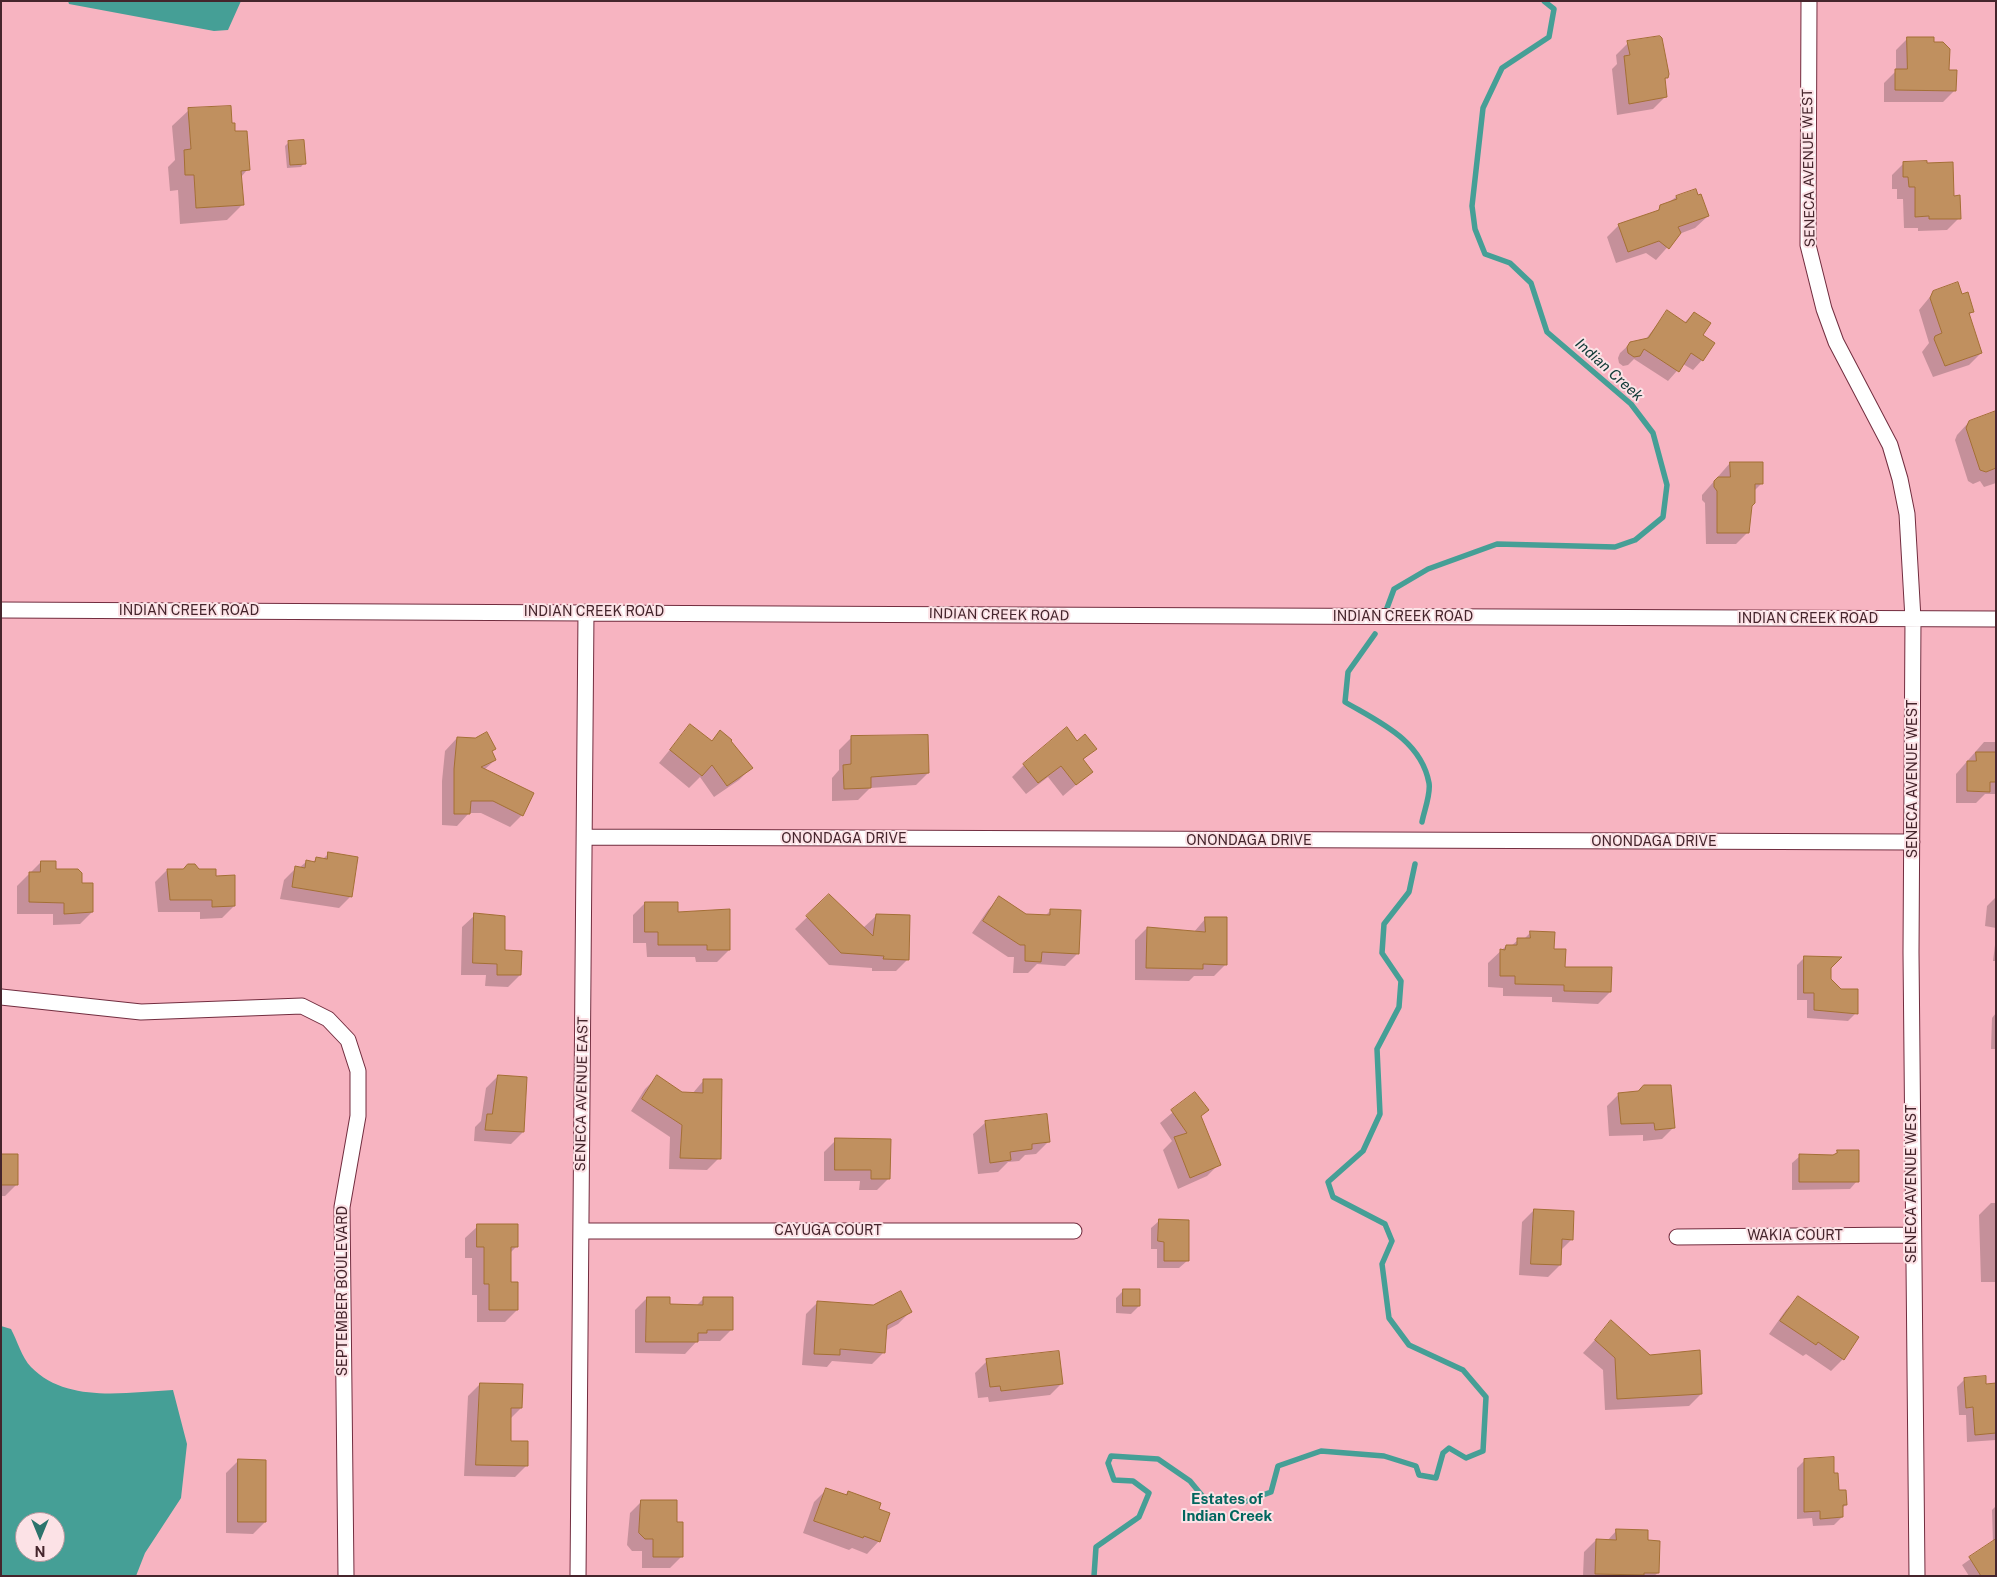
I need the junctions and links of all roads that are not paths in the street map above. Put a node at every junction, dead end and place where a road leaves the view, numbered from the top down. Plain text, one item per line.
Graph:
1 (1809, 1) edge
2 (1, 610) edge
3 (586, 612) junction
4 (1913, 619) junction
5 (1996, 619) edge
6 (585, 838) junction
7 (1912, 842) junction
8 (1, 997) edge
9 (581, 1231) junction
10 (1074, 1231) dead end
11 (1912, 1235) junction
12 (1677, 1237) dead end
13 (346, 1576) edge
14 (578, 1576) edge
15 (1916, 1576) edge

1 - 4 street, SENECA AVENUE WEST
2 - 3 street, INDIAN CREEK ROAD
3 - 4 street, INDIAN CREEK ROAD
3 - 6 street, SENECA AVENUE EAST
4 - 5 street, INDIAN CREEK ROAD
4 - 7 street, SENECA AVENUE WEST
6 - 7 street, ONONDAGA DRIVE
6 - 9 street, SENECA AVENUE EAST
7 - 11 street, SENECA AVENUE WEST
8 - 13 street, SEPTEMBER BOULEVARD
9 - 10 street, CAYUGA COURT
9 - 14 street, SENECA AVENUE EAST
11 - 12 street, WAKIA COURT
11 - 15 street, SENECA AVENUE WEST

